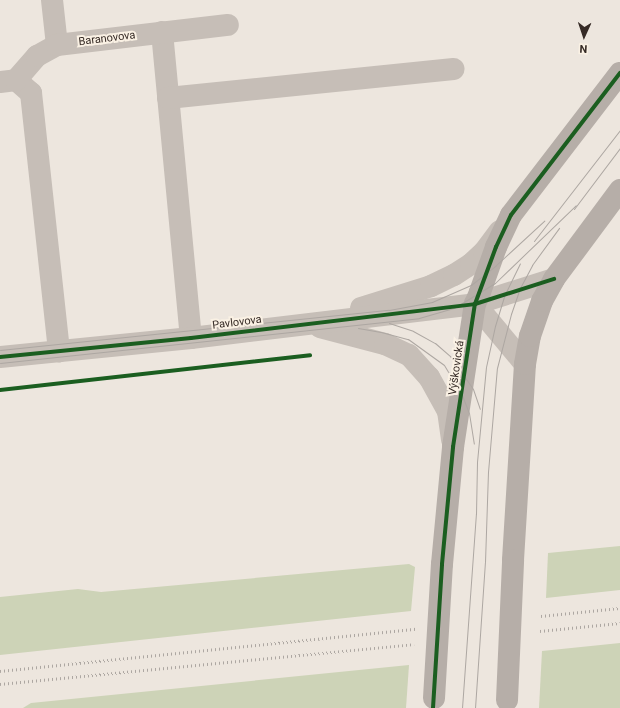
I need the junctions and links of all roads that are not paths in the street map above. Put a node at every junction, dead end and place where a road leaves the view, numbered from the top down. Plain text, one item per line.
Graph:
1 (52, 0) edge
2 (228, 25) dead end
3 (162, 32) junction
4 (57, 45) junction
5 (454, 69) dead end
6 (620, 73) edge
7 (8, 81) edge
8 (168, 98) junction
9 (620, 190) edge
10 (511, 215) junction
11 (554, 279) junction
12 (476, 304) junction
13 (308, 324) junction
14 (191, 338) junction
15 (59, 351) junction
16 (0, 357) edge
17 (525, 364) junction
18 (453, 447) junction
19 (433, 703) edge
20 (507, 704) edge

1 - 4 street
2 - 3 street, Baranovova
3 - 4 street, Baranovova
3 - 8 street
4 - 7 street, Baranovova
5 - 8 street
6 - 10 street, Výškovická
7 - 15 street
8 - 14 street
9 - 11 street
10 - 12 street, Výškovická
10 - 13 street
11 - 12 street, Pavlovova
11 - 17 street
12 - 13 street, Pavlovova
12 - 17 street
12 - 18 street, Výškovická
13 - 14 street, Pavlovova
13 - 18 street
14 - 15 street, Pavlovova
15 - 16 street, Pavlovova
17 - 20 street, bridge
18 - 19 street, Výškovická, bridge

